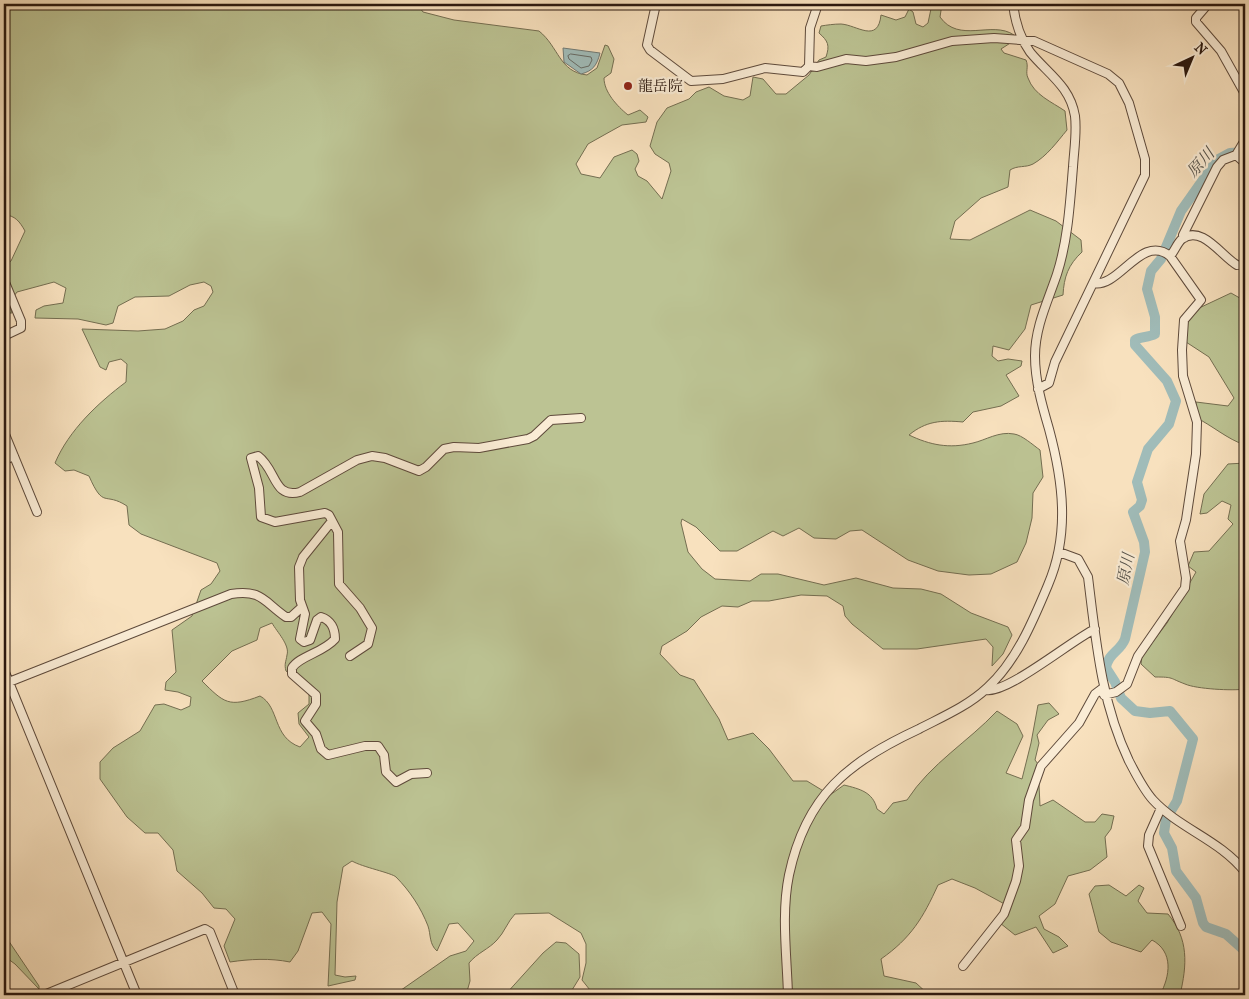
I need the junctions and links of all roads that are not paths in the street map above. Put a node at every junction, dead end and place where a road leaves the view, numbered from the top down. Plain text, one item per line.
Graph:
1 (656, 4) edge
2 (818, 4) edge
3 (1013, 4) edge
4 (1196, 4) edge
5 (1206, 6) edge
6 (1024, 41) junction
7 (809, 66) junction
8 (1245, 94) edge
9 (1245, 140) edge
10 (1238, 153) junction
11 (1245, 163) edge
12 (1184, 238) junction
13 (1166, 253) junction
14 (1237, 265) dead end
15 (4, 280) edge
16 (1093, 283) junction
17 (4, 336) edge
18 (1038, 389) junction
19 (581, 418) dead end
20 (4, 432) edge
21 (14, 456) junction
22 (4, 460) edge
23 (37, 512) dead end
24 (332, 521) junction
25 (1059, 552) junction
26 (302, 607) junction
27 (1095, 629) junction
28 (350, 656) dead end
29 (4, 670) edge
30 (9, 682) junction
31 (986, 690) junction
32 (1104, 691) junction
33 (427, 773) dead end
34 (1163, 809) junction
35 (1245, 872) edge
36 (1181, 926) dead end
37 (124, 963) junction
38 (963, 966) dead end
39 (44, 995) edge
40 (137, 995) edge
41 (234, 995) edge
42 (788, 995) edge

1 - 7 street
2 - 7 street
3 - 6 street
4 - 5 street
5 - 8 street
6 - 7 street
6 - 16 street
6 - 18 street
9 - 10 street
10 - 11 street
10 - 12 street
12 - 13 street
12 - 14 street
13 - 16 street
13 - 32 street
15 - 17 street
16 - 18 street
18 - 25 street
19 - 24 street
20 - 21 street
21 - 22 street
21 - 23 street
24 - 26 street
24 - 28 street
25 - 27 street
25 - 31 street
26 - 30 street
26 - 33 street
27 - 31 street
27 - 32 street
29 - 30 street
30 - 37 street
31 - 42 street
32 - 34 street
32 - 38 street
34 - 35 street
34 - 36 street
37 - 39 street
37 - 40 street
37 - 41 street

